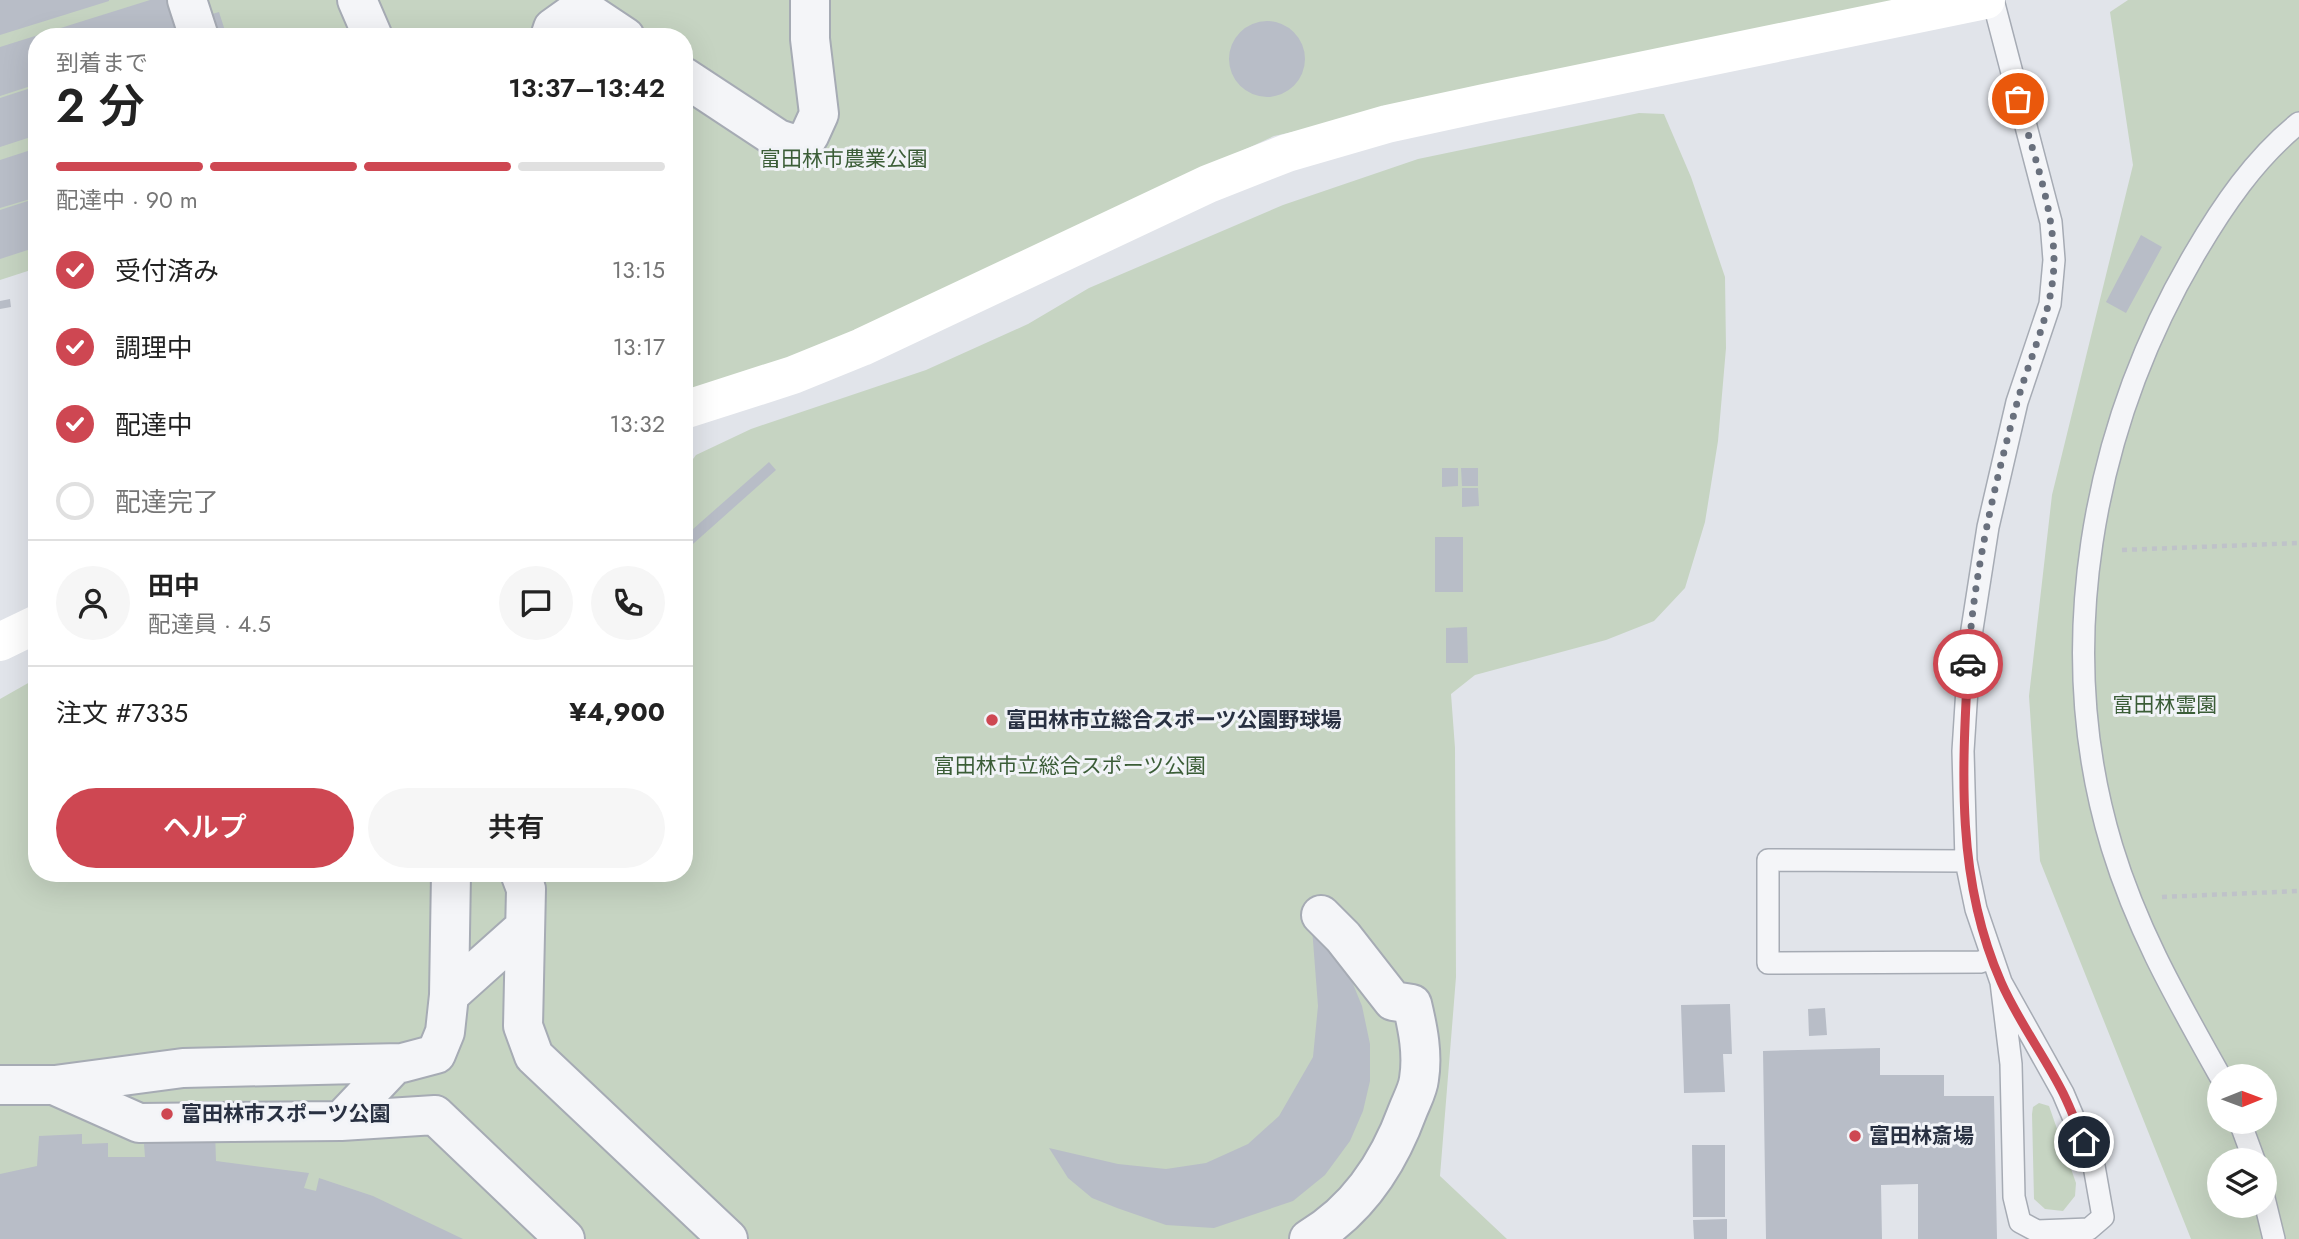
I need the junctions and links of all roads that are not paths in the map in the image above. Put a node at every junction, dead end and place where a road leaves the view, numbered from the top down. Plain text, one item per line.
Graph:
1 (187, 0) edge
2 (357, 0) edge
3 (810, 0) edge
4 (1986, 0) edge
5 (1993, 0) edge
6 (196, 28) edge
7 (369, 28) edge
8 (553, 28) edge
9 (612, 28) edge
10 (693, 83) edge
11 (2299, 123) edge
12 (693, 407) edge
13 (28, 628) edge
14 (0, 642) edge
15 (1966, 861) junction
16 (451, 882) edge
17 (523, 882) edge
18 (1321, 915) dead end
19 (525, 927) junction
20 (1992, 958) junction
21 (2001, 982) junction
22 (449, 995) junction
23 (395, 1064) junction
24 (2213, 1064) edge
25 (0, 1085) edge
26 (55, 1086) junction
27 (341, 1121) junction
28 (2269, 1218) edge
29 (565, 1239) edge
30 (728, 1239) edge
31 (1309, 1239) edge
32 (2274, 1239) edge

1 - 6 street
2 - 7 street
3 - 10 street
4 - 12 street
5 - 15 lane
8 - 9 street
11 - 24 lane
13 - 14 street
15 - 20 lane
15 - 20 lane
16 - 22 street
17 - 19 street
18 - 31 street
19 - 22 street
19 - 30 street
20 - 21 lane
21 - 21 lane
22 - 23 street
23 - 26 street
23 - 27 street
25 - 26 street
26 - 27 street
27 - 29 street
28 - 32 lane

